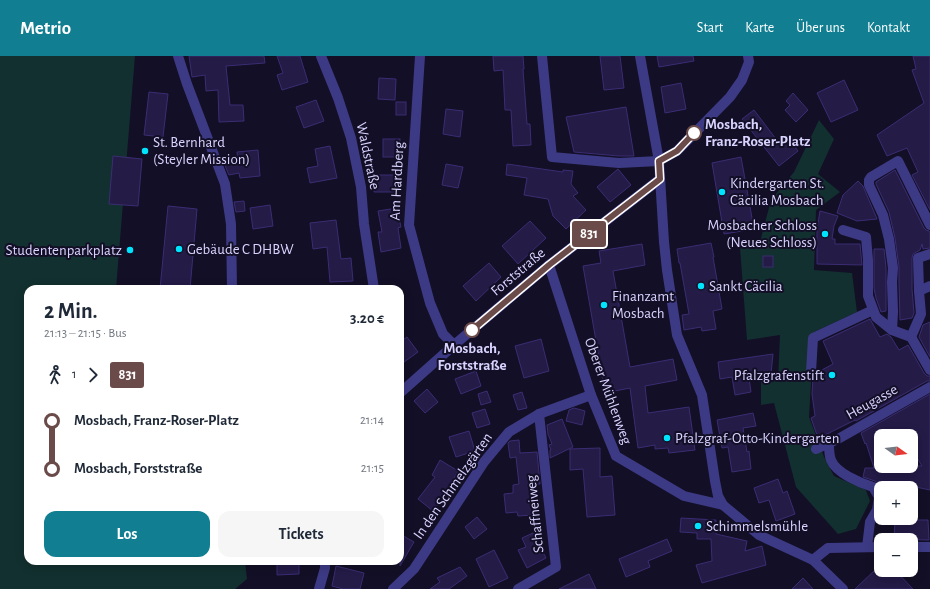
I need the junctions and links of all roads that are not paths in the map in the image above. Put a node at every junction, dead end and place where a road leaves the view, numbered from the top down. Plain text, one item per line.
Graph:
1 (178, 56) edge
2 (321, 56) edge
3 (420, 56) edge
4 (542, 56) edge
5 (640, 56) edge
6 (748, 56) edge
7 (659, 161) junction
8 (660, 179) junction
9 (930, 225) edge
10 (843, 230) dead end
11 (930, 254) edge
12 (549, 265) junction
13 (232, 285) edge
14 (373, 285) edge
15 (930, 286) edge
16 (919, 291) junction
17 (873, 310) junction
18 (892, 330) junction
19 (911, 337) junction
20 (454, 345) junction
21 (930, 370) edge
22 (811, 372) dead end
23 (930, 387) edge
24 (404, 390) edge
25 (591, 395) junction
26 (539, 414) junction
27 (829, 444) junction
28 (816, 449) dead end
29 (723, 505) junction
30 (867, 547) junction
31 (874, 547) edge
32 (918, 547) edge
33 (930, 547) edge
34 (814, 560) junction
35 (325, 565) edge
36 (319, 589) edge
37 (393, 589) edge
38 (518, 589) edge
39 (843, 589) edge

1 - 13 street
2 - 14 street, Waldstraße
3 - 20 street, Am Hardberg
4 - 7 street
5 - 7 street
6 - 7 street
7 - 8 street
8 - 12 street, Forststraße
8 - 29 street
9 - 18 street
10 - 17 street
11 - 16 street
12 - 20 street, Forststraße
12 - 25 street, Oberer Mühlenweg
15 - 16 street
16 - 19 street
17 - 18 street
17 - 22 street
18 - 19 street
19 - 21 street
20 - 24 street, Forststraße
23 - 27 street, Heugasse
25 - 26 street, In den Schmelzgärten
25 - 29 street, Oberer Mühlenweg
26 - 37 street, In den Schmelzgärten
26 - 38 street, Schaffneiweg
27 - 28 street, Heugasse
27 - 30 street
29 - 34 street, Oberer Mühlenweg
30 - 31 street
30 - 34 street
32 - 33 street
34 - 39 street, Oberer Mühlenweg
35 - 36 street

